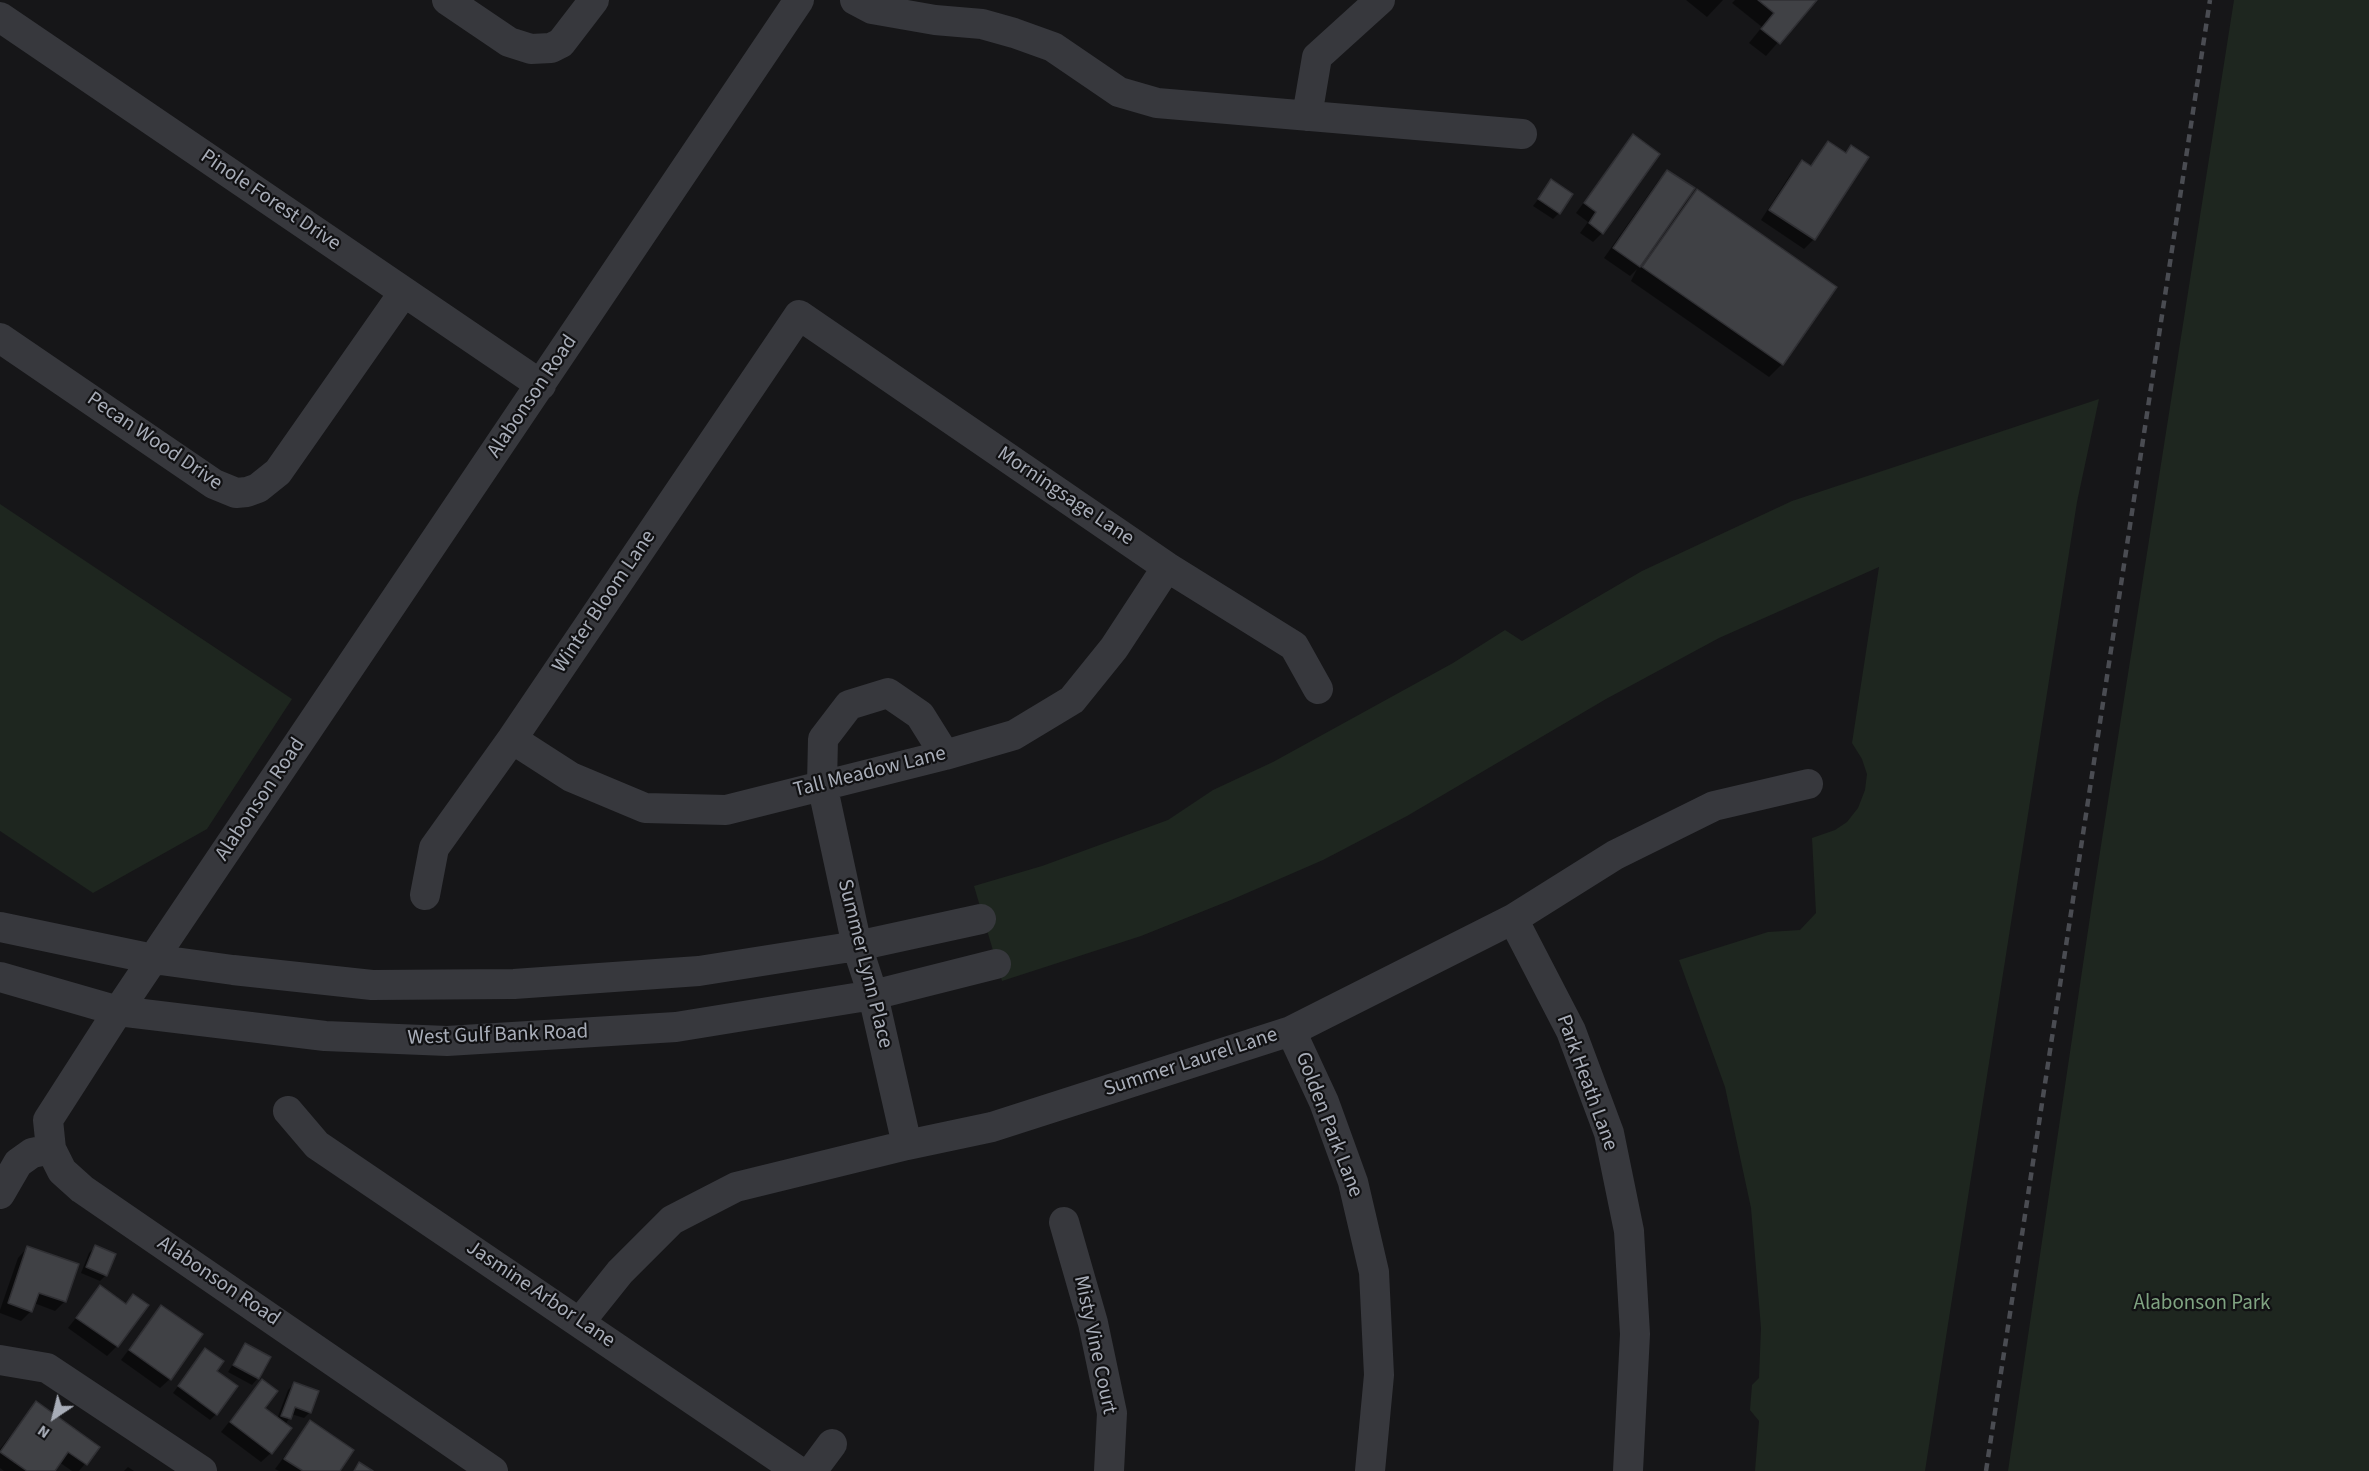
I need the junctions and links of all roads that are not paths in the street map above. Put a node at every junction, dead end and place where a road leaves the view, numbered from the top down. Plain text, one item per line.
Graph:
1 (447, 0) edge
2 (594, 0) edge
3 (799, 0) edge
4 (855, 0) edge
5 (1380, 0) edge
6 (0, 17) edge
7 (1307, 116) junction
8 (1522, 134) dead end
9 (404, 292) junction
10 (799, 315) joint
11 (0, 338) edge
12 (541, 385) junction
13 (1167, 567) junction
14 (1318, 689) dead end
15 (512, 739) junction
16 (945, 755) junction
17 (822, 784) junction
18 (1808, 784) dead end
19 (425, 895) dead end
20 (981, 919) dead end
21 (1513, 919) junction
22 (0, 927) edge
23 (857, 946) junction
24 (153, 958) junction
25 (996, 964) dead end
26 (0, 977) edge
27 (873, 995) junction
28 (117, 1011) junction
29 (1291, 1031) junction
30 (288, 1111) dead end
31 (907, 1145) junction
32 (51, 1149) junction
33 (0, 1194) edge
34 (1064, 1221) dead end
35 (580, 1322) junction
36 (0, 1360) edge
37 (832, 1444) dead end
38 (202, 1471) edge
39 (493, 1471) edge
40 (798, 1471) edge
41 (812, 1471) edge
42 (1109, 1471) edge
43 (1370, 1471) edge
44 (1628, 1471) edge

1 - 2 street
3 - 12 street, Alabonson Road
4 - 7 street
5 - 7 street
6 - 9 street, Pinole Forest Drive
7 - 8 street
9 - 11 street, Pecan Wood Drive
9 - 12 street, Pinole Forest Drive
10 - 13 street, Morningsage Lane
10 - 15 street, Winter Bloom Lane
12 - 24 street, Alabonson Road
13 - 14 street, Morningsage Lane
13 - 16 street, Tall Meadow Lane
15 - 17 street, Tall Meadow Lane
15 - 19 street, Winter Bloom Lane
16 - 17 street, Tall Meadow Lane
16 - 17 street, Summer Lynn Place
17 - 23 street, Summer Lynn Place
18 - 21 street, Summer Laurel Lane
20 - 23 street
21 - 29 street, Summer Laurel Lane
21 - 44 street, Park Heath Lane
22 - 24 street
23 - 24 street
23 - 27 street, Summer Lynn Place
24 - 28 street, Alabonson Road
25 - 27 street, West Gulf Bank Road
26 - 28 street, West Gulf Bank Road
27 - 28 street, West Gulf Bank Road
27 - 31 street, Summer Lynn Place
28 - 32 street, Alabonson Road
29 - 31 street, Summer Laurel Lane
29 - 43 street, Golden Park Lane
30 - 35 street, Jasmine Arbor Lane
31 - 35 street, Summer Laurel Lane
32 - 33 street
32 - 39 street, Alabonson Road
34 - 42 street, Misty Vine Court
35 - 40 street, Jasmine Arbor Lane
36 - 38 street
37 - 41 street

